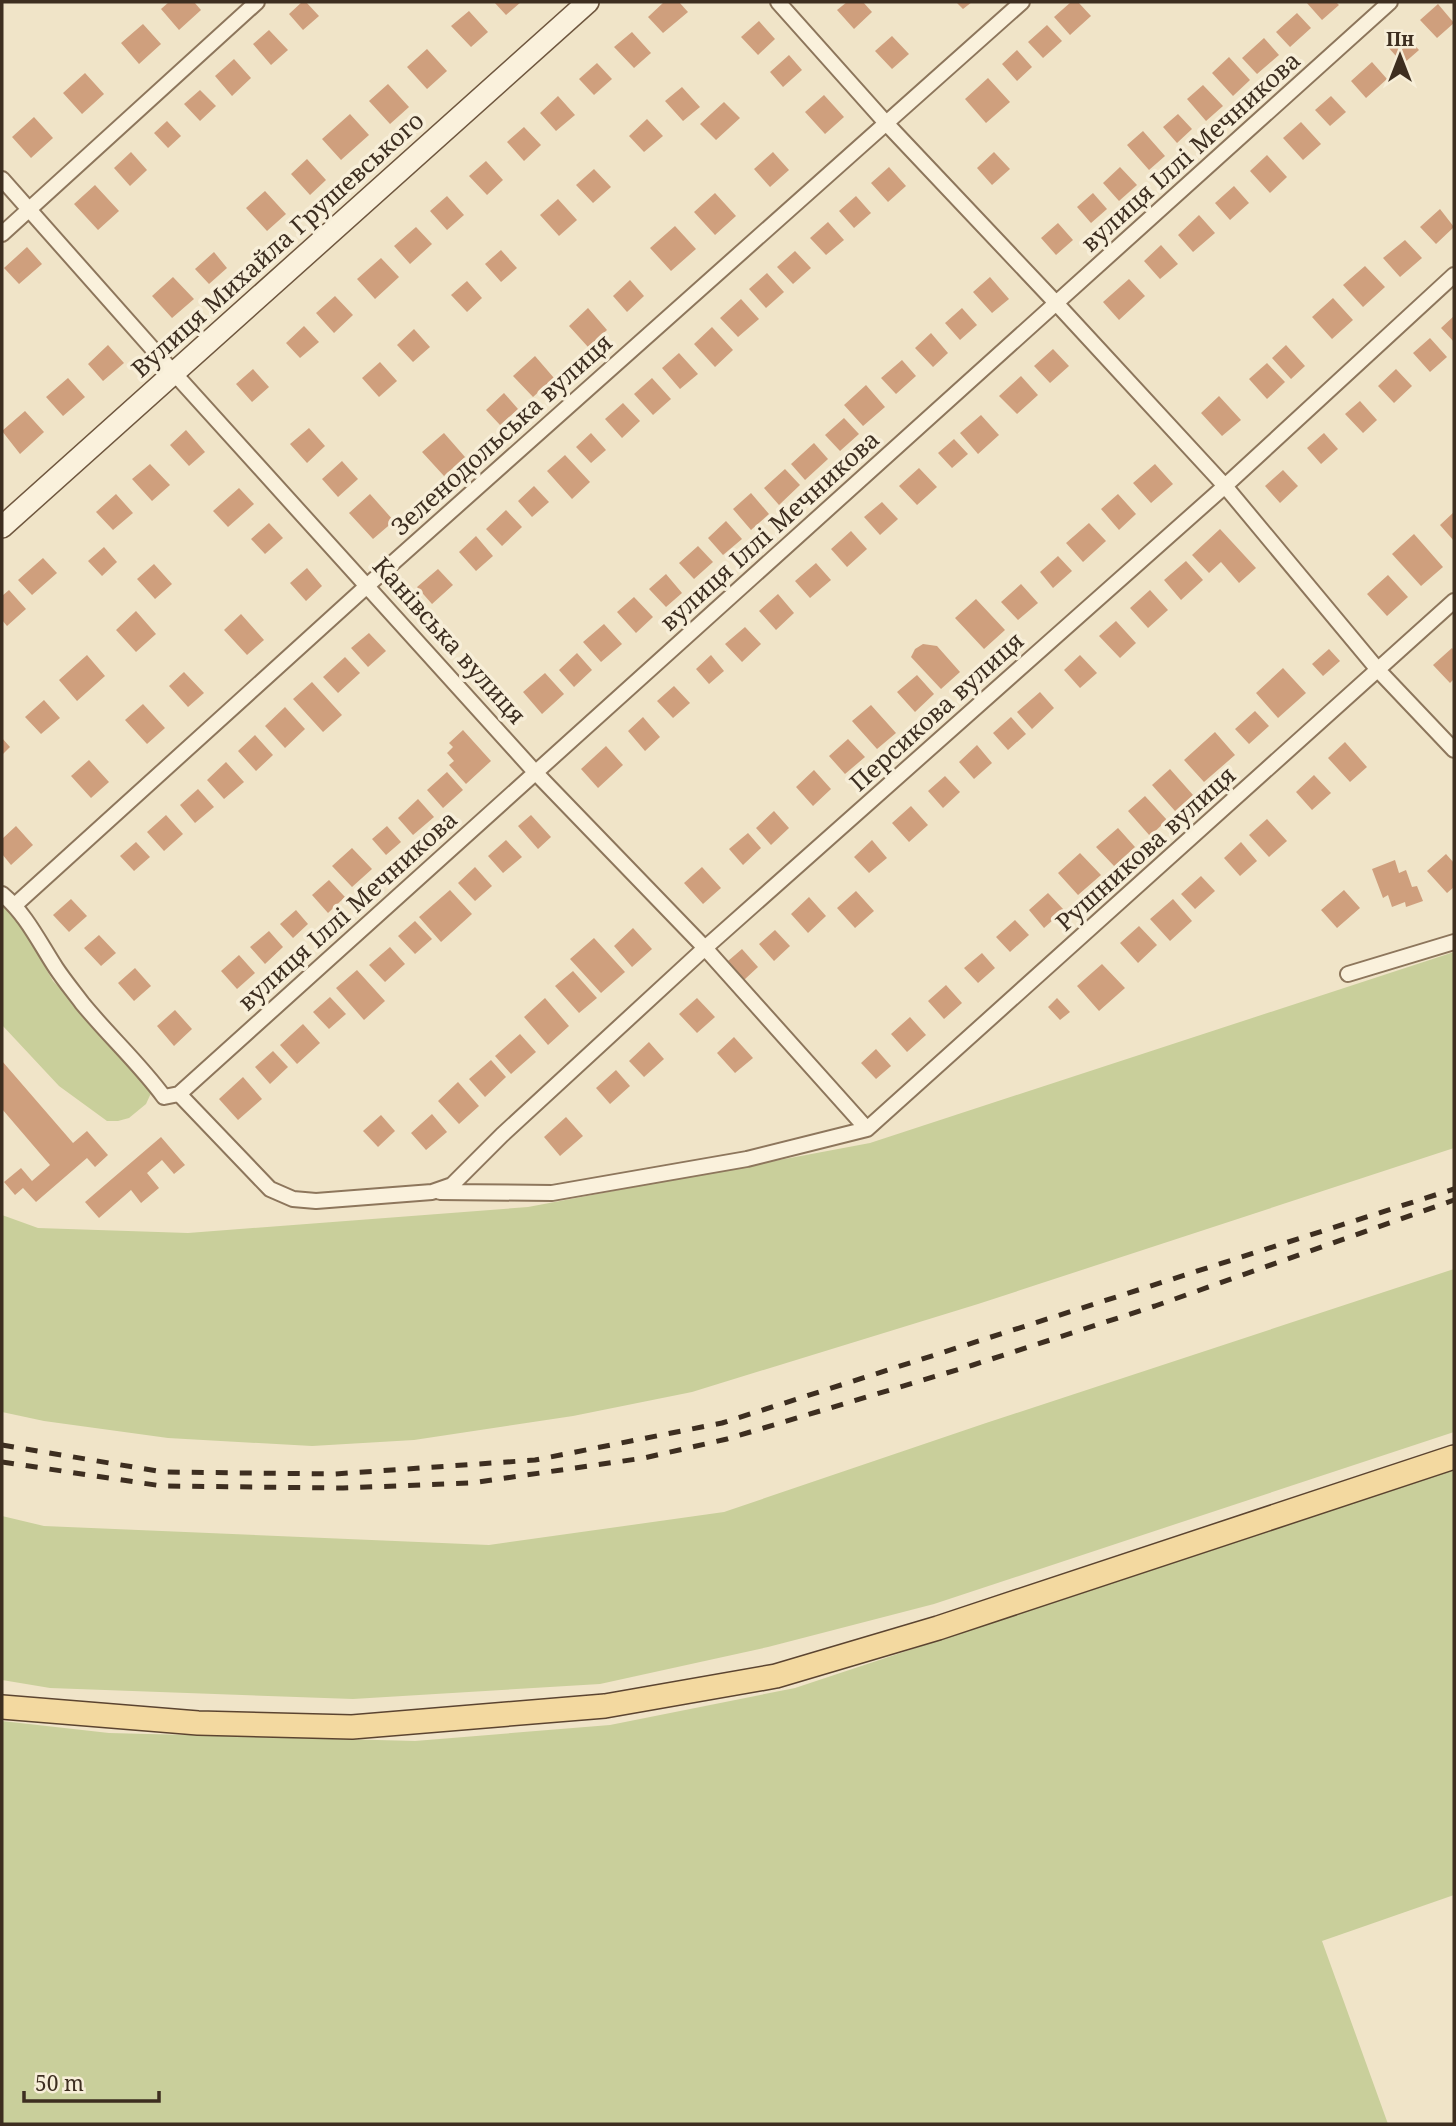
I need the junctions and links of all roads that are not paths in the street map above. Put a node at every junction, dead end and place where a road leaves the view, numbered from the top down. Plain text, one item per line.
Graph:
1 (257, 2) edge
2 (588, 2) edge
3 (778, 2) edge
4 (1022, 2) edge
5 (1390, 2) edge
6 (886, 123) junction
7 (2, 179) edge
8 (29, 210) junction
9 (2, 234) edge
10 (1454, 275) edge
11 (1057, 304) junction
12 (174, 373) junction
13 (1225, 486) junction
14 (2, 527) edge
15 (368, 585) junction
16 (1454, 601) edge
17 (1379, 671) junction
18 (1454, 750) edge
19 (535, 772) junction
20 (2, 894) edge
21 (15, 905) junction
22 (1454, 942) edge
23 (705, 948) junction
24 (1348, 974) dead end
25 (179, 1094) junction
26 (867, 1129) junction
27 (432, 1192) junction
28 (1454, 1457) edge
29 (2, 1707) edge

1 - 8 street
2 - 12 street, Вулиця Михайла Грушевського
3 - 6 street
4 - 6 street, Зеленодольська вулиця
5 - 11 street, вулиця Іллі Мечникова
6 - 11 street
6 - 15 street, Зеленодольська вулиця
7 - 8 street, Канівська вулиця
8 - 9 street
8 - 12 street, Канівська вулиця
10 - 13 street, Персикова вулиця
11 - 13 street
11 - 19 street, вулиця Іллі Мечникова
12 - 14 street, Вулиця Михайла Грушевського
12 - 15 street, Канівська вулиця
13 - 17 street
13 - 23 street, Персикова вулиця
15 - 19 street, Канівська вулиця
15 - 21 street, Зеленодольська вулиця
16 - 17 street, Рушникова вулиця
17 - 18 street
17 - 26 street, Рушникова вулиця
19 - 23 street, Канівська вулиця
19 - 25 street, вулиця Іллі Мечникова
20 - 21 street
21 - 25 street
22 - 24 street
23 - 26 street, Канівська вулиця
23 - 27 street, Персикова вулиця
25 - 27 street
26 - 27 street
28 - 29 main road

